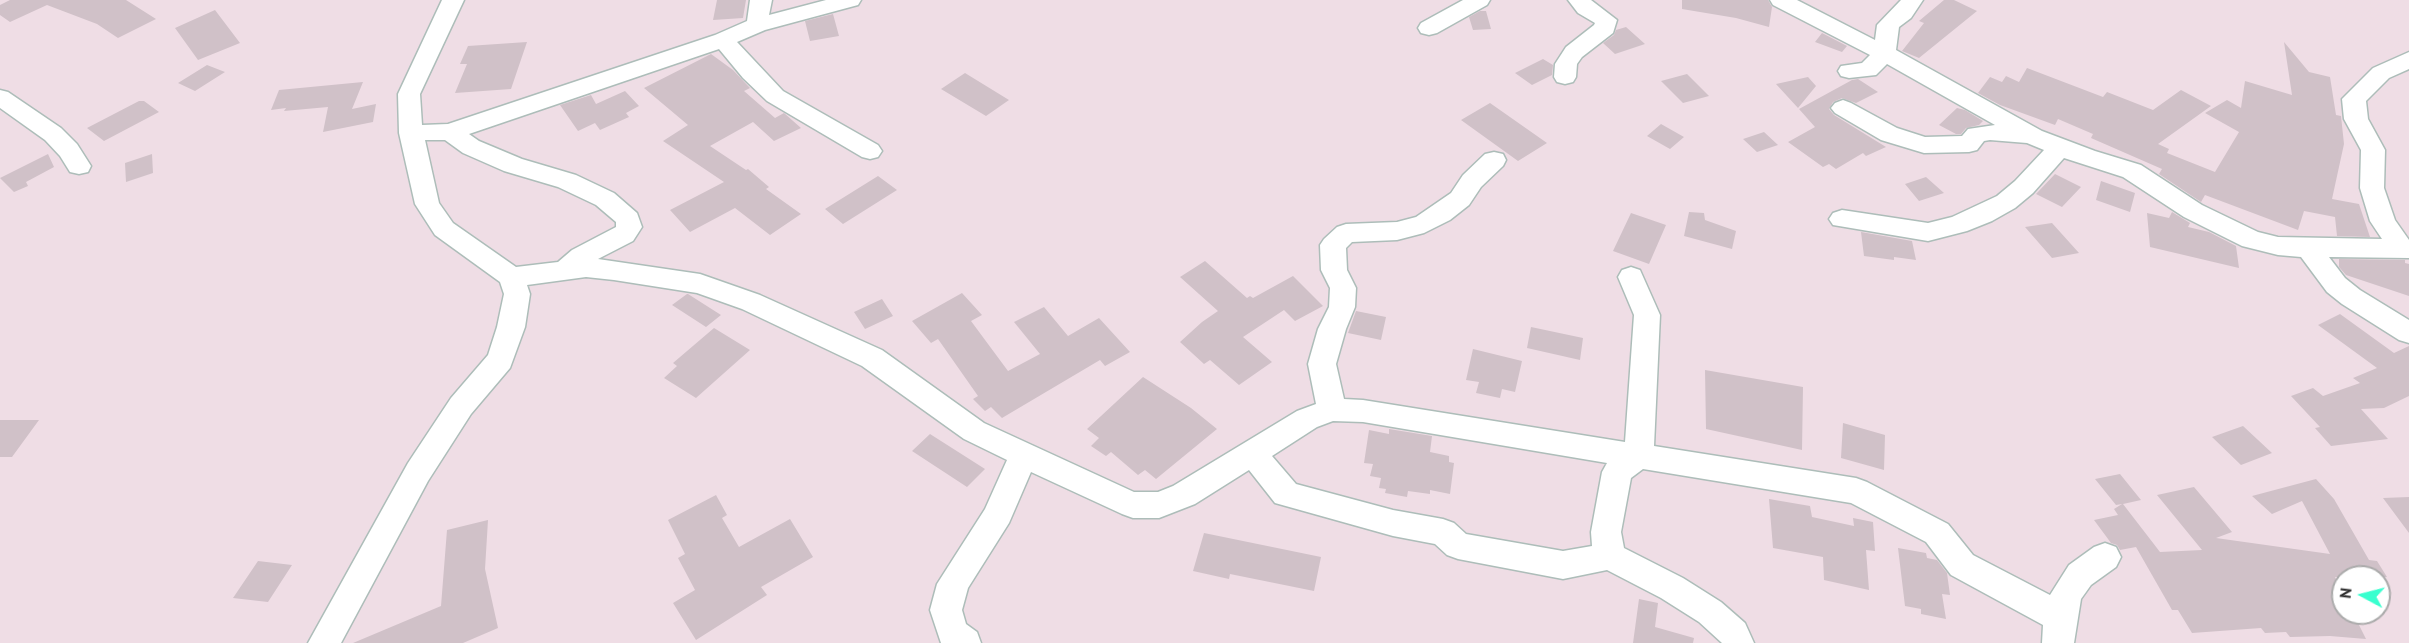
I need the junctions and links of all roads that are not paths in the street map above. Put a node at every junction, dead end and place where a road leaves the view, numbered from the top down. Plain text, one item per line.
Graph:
1 (453, 0) edge
2 (761, 0) edge
3 (850, 0) edge
4 (1479, 0) edge
5 (1579, 0) edge
6 (1780, 0) edge
7 (1912, 0) edge
8 (757, 25) junction
9 (1429, 28) dead end
10 (723, 40) junction
11 (1884, 53) junction
12 (2409, 59) edge
13 (1849, 71) dead end
14 (1565, 77) dead end
15 (0, 97) edge
16 (1843, 108) dead end
17 (450, 132) junction
18 (411, 134) junction
19 (2034, 137) junction
20 (2060, 147) junction
21 (870, 151) dead end
22 (1494, 160) dead end
23 (79, 166) dead end
24 (1842, 219) dead end
25 (2308, 248) junction
26 (2404, 249) edge
27 (566, 270) junction
28 (511, 277) junction
29 (1631, 277) dead end
30 (2409, 333) edge
31 (1332, 410) junction
32 (1252, 453) junction
33 (1639, 454) junction
34 (1024, 456) junction
35 (1609, 556) junction
36 (2105, 557) dead end
37 (2059, 631) edge
38 (324, 643) edge
39 (965, 643) edge
40 (1738, 643) edge

1 - 18 street
2 - 8 street
3 - 8 street
4 - 9 street
5 - 14 street
6 - 11 street
7 - 11 street
8 - 10 street
10 - 17 street
10 - 21 street
11 - 13 street
11 - 19 street
12 - 26 street
15 - 23 street
16 - 19 street
17 - 18 street
17 - 27 street
18 - 28 street
19 - 20 street
20 - 24 street
20 - 25 street
22 - 31 street
25 - 26 street
25 - 30 street
27 - 28 street
27 - 34 street
28 - 38 street
29 - 33 street
31 - 32 street
31 - 33 street
32 - 34 street
32 - 35 street
33 - 35 street
33 - 37 street
34 - 39 street
35 - 40 street
36 - 37 street

